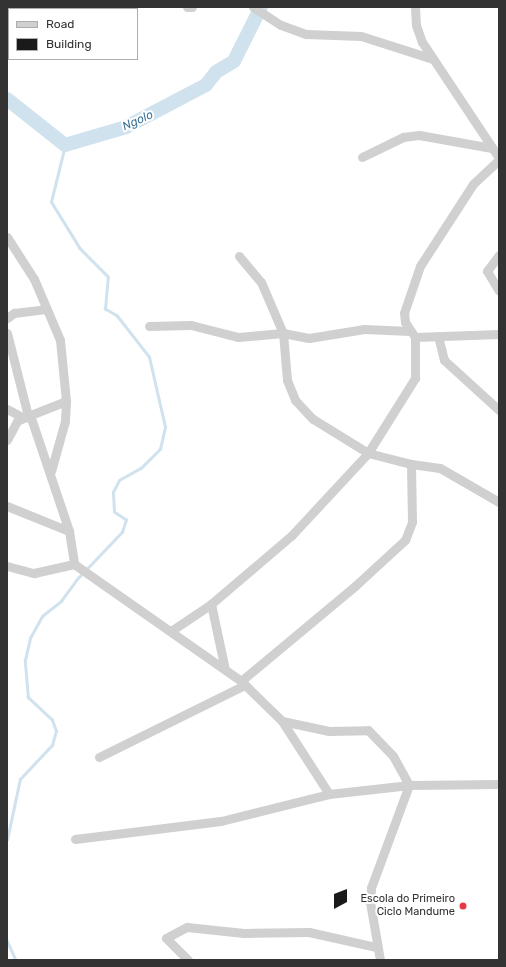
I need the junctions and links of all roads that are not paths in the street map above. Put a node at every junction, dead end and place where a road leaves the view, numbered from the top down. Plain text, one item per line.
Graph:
1 (187, 7) edge
2 (192, 7) edge
3 (253, 7) edge
4 (415, 7) edge
5 (433, 59) junction
6 (492, 148) junction
7 (362, 157) dead end
8 (499, 159) edge
9 (7, 237) edge
10 (239, 256) dead end
11 (499, 256) edge
12 (499, 291) edge
13 (46, 309) junction
14 (7, 318) edge
15 (149, 326) dead end
16 (7, 333) edge
17 (284, 333) junction
18 (413, 334) junction
19 (499, 334) edge
20 (438, 336) junction
21 (66, 401) junction
22 (7, 409) edge
23 (499, 410) edge
24 (25, 417) junction
25 (7, 440) edge
26 (368, 453) junction
27 (411, 464) junction
28 (51, 471) junction
29 (499, 502) edge
30 (7, 506) edge
31 (69, 531) junction
32 (7, 566) edge
33 (76, 566) junction
34 (211, 604) junction
35 (171, 630) junction
36 (225, 670) junction
37 (243, 683) junction
38 (282, 721) junction
39 (99, 757) dead end
40 (499, 784) edge
41 (409, 785) junction
42 (329, 794) junction
43 (75, 839) dead end
44 (376, 947) junction
45 (188, 960) edge
46 (380, 960) edge

1 - 2 street
3 - 5 street
4 - 5 street
5 - 6 street
6 - 7 street
6 - 8 street
8 - 18 street
9 - 13 street
10 - 17 street
11 - 12 street
13 - 14 street
13 - 21 street
15 - 17 street
16 - 24 street
17 - 18 street
17 - 26 street
18 - 20 street
18 - 26 street
19 - 20 street
20 - 23 street
21 - 24 street
21 - 28 street
22 - 24 street
24 - 25 street
24 - 28 street
26 - 27 street
26 - 34 street
27 - 29 street
27 - 37 street
28 - 31 street
30 - 31 street
31 - 33 street
32 - 33 street
33 - 35 street
34 - 35 street
34 - 36 street
35 - 36 street
36 - 37 street
37 - 38 street
37 - 39 street
38 - 41 street
38 - 42 street
40 - 41 street
41 - 42 street
41 - 44 street
42 - 43 street
44 - 45 street
44 - 46 street

